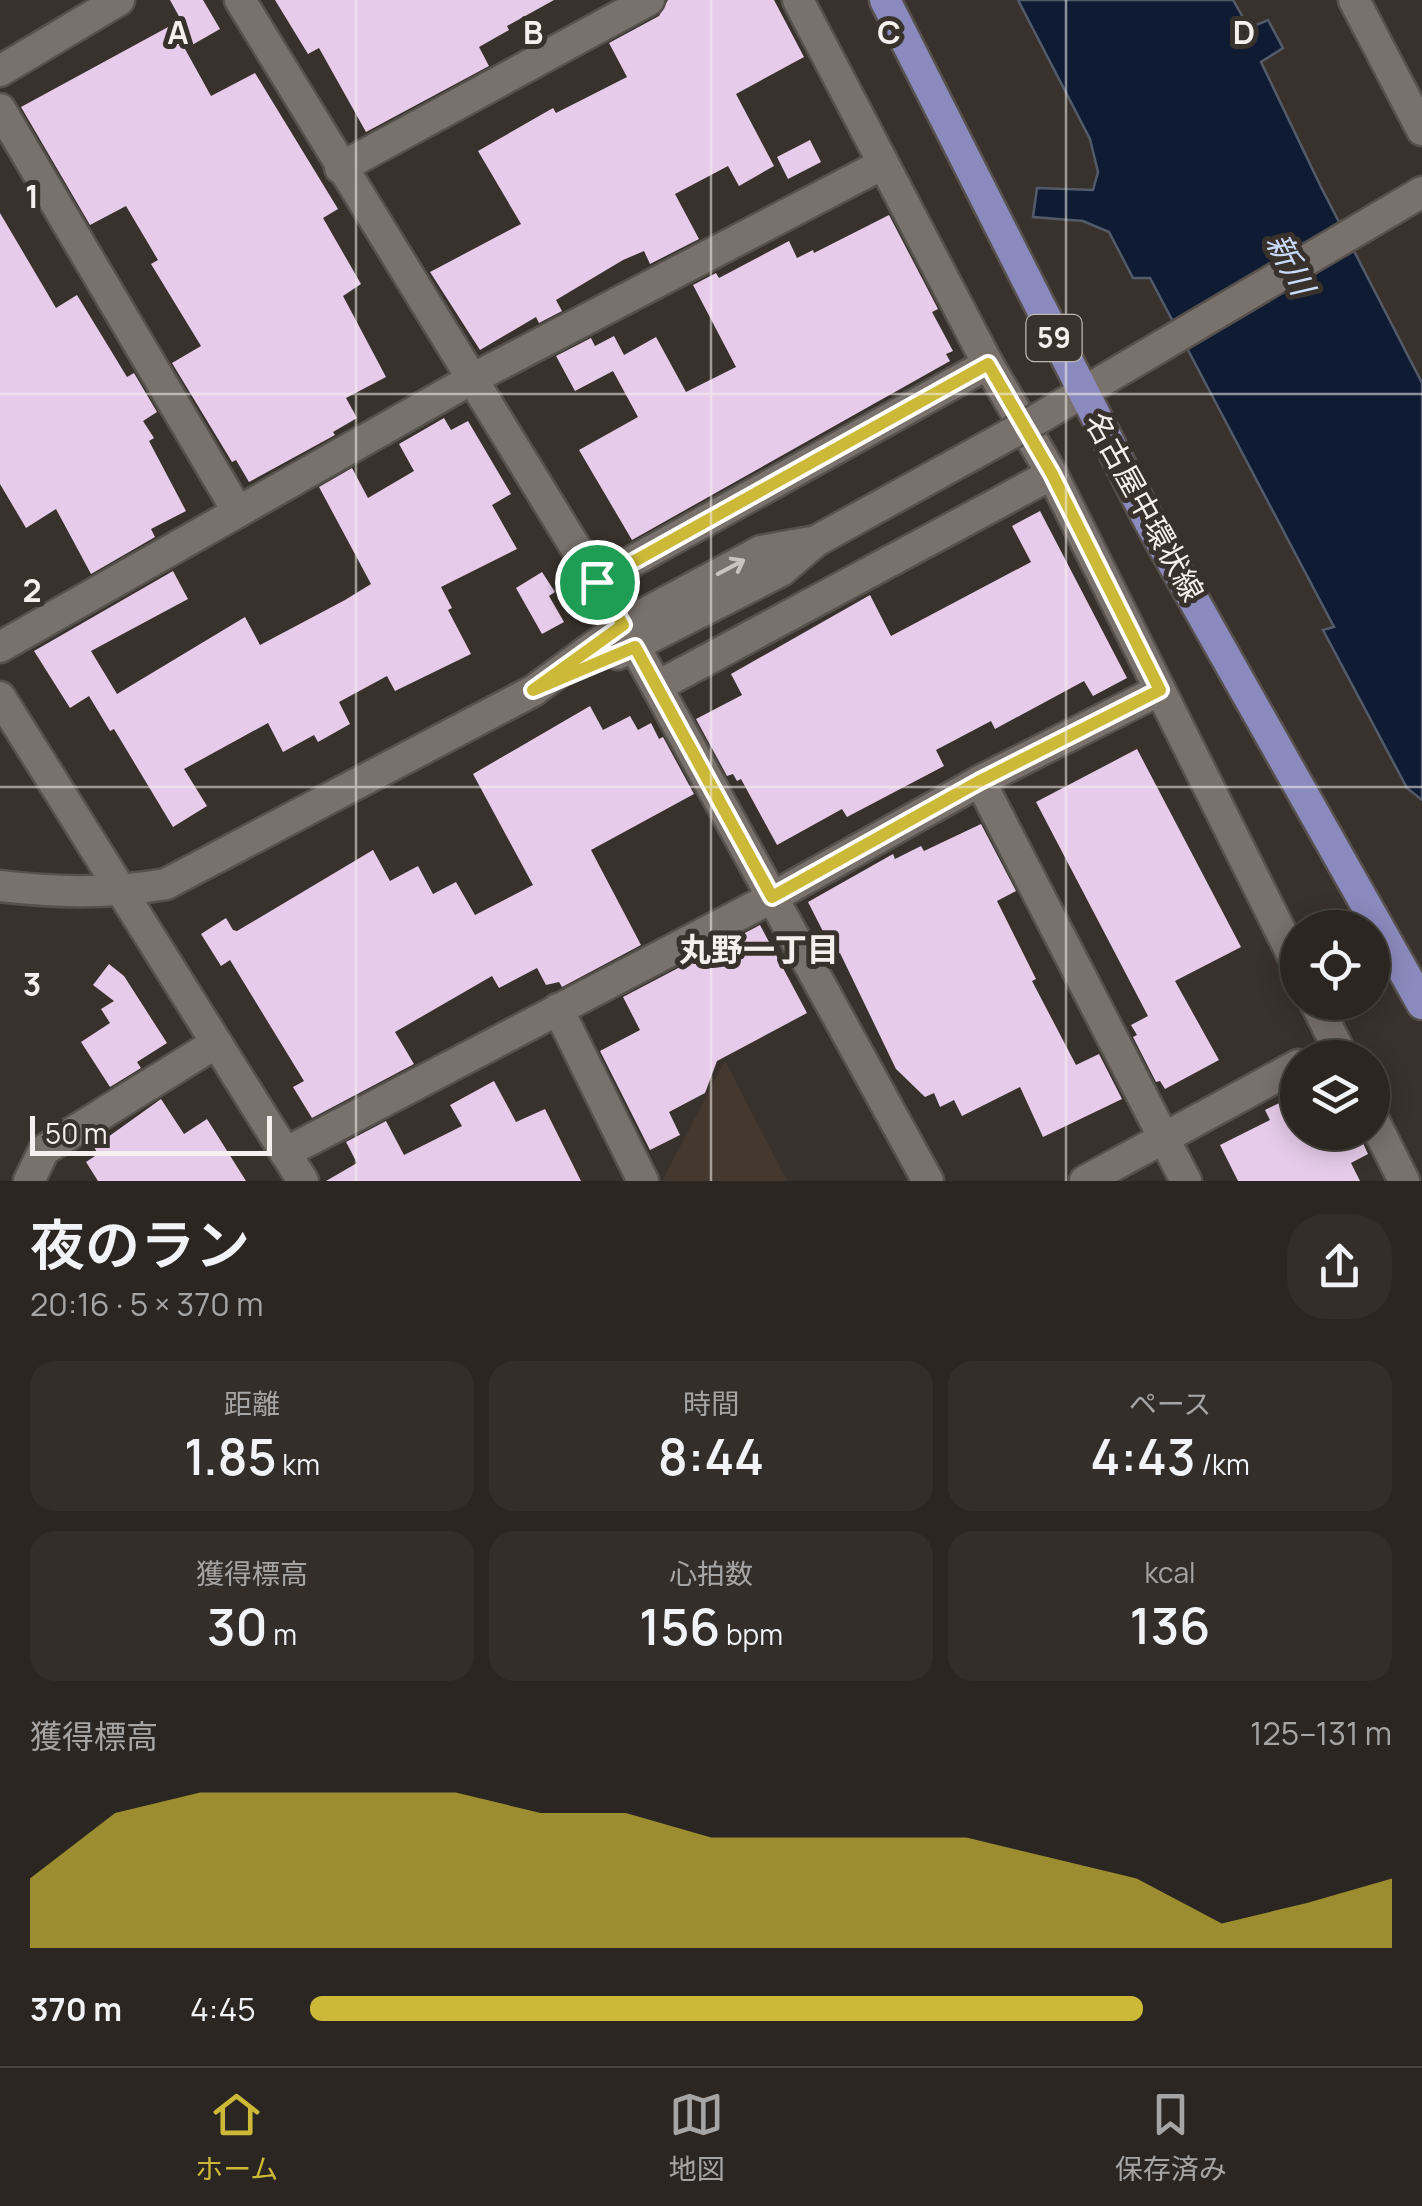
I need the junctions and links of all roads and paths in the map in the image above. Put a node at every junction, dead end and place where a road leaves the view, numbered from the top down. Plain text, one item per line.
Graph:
1 (119, 0) edge
2 (240, 0) edge
3 (650, 0) edge
4 (798, 0) edge
5 (885, 0) edge
6 (1354, 0) edge
7 (0, 71) edge
8 (0, 109) edge
9 (1422, 130) edge
10 (883, 164) junction
11 (340, 168) junction
12 (1422, 192) edge
13 (988, 364) junction
14 (472, 380) junction
15 (1094, 386) junction
16 (1052, 474) junction
17 (238, 512) junction
18 (597, 582) junction
19 (629, 636) junction
20 (0, 647) edge
21 (658, 686) junction
22 (1160, 690) junction
23 (0, 696) edge
24 (980, 781) junction
25 (0, 886) edge
26 (120, 892) junction
27 (772, 897) junction
28 (1280, 930) edge
29 (1422, 1004) edge
30 (558, 1010) junction
31 (216, 1043) junction
32 (1280, 1075) edge
33 (1164, 1138) junction
34 (1388, 1150) edge
35 (285, 1153) junction
36 (29, 1181) edge
37 (303, 1181) edge
38 (643, 1181) edge
39 (928, 1181) edge
40 (1085, 1181) edge
41 (1186, 1181) edge
42 (1404, 1181) edge

1 - 7 street
2 - 11 street
3 - 11 street
4 - 10 street
5 - 15 main road, 名古屋中環状線 / 59
6 - 9 street
8 - 17 street
10 - 13 street
10 - 14 street
11 - 14 street
12 - 15 street
13 - 16 street
13 - 18 street
14 - 17 street
14 - 18 street
15 - 19 street, bridge
15 - 29 main road, 名古屋中環状線 / 59
16 - 21 street
16 - 22 street
17 - 20 street
18 - 19 street
19 - 21 street
19 - 26 street
21 - 27 street
22 - 24 street
22 - 28 street
23 - 26 street
24 - 27 street
24 - 33 street
25 - 26 street
26 - 31 street
27 - 30 street
27 - 39 street
30 - 35 street
30 - 38 street
31 - 35 street
31 - 36 street
32 - 33 street
33 - 40 street
33 - 41 street
34 - 42 street
35 - 37 street

